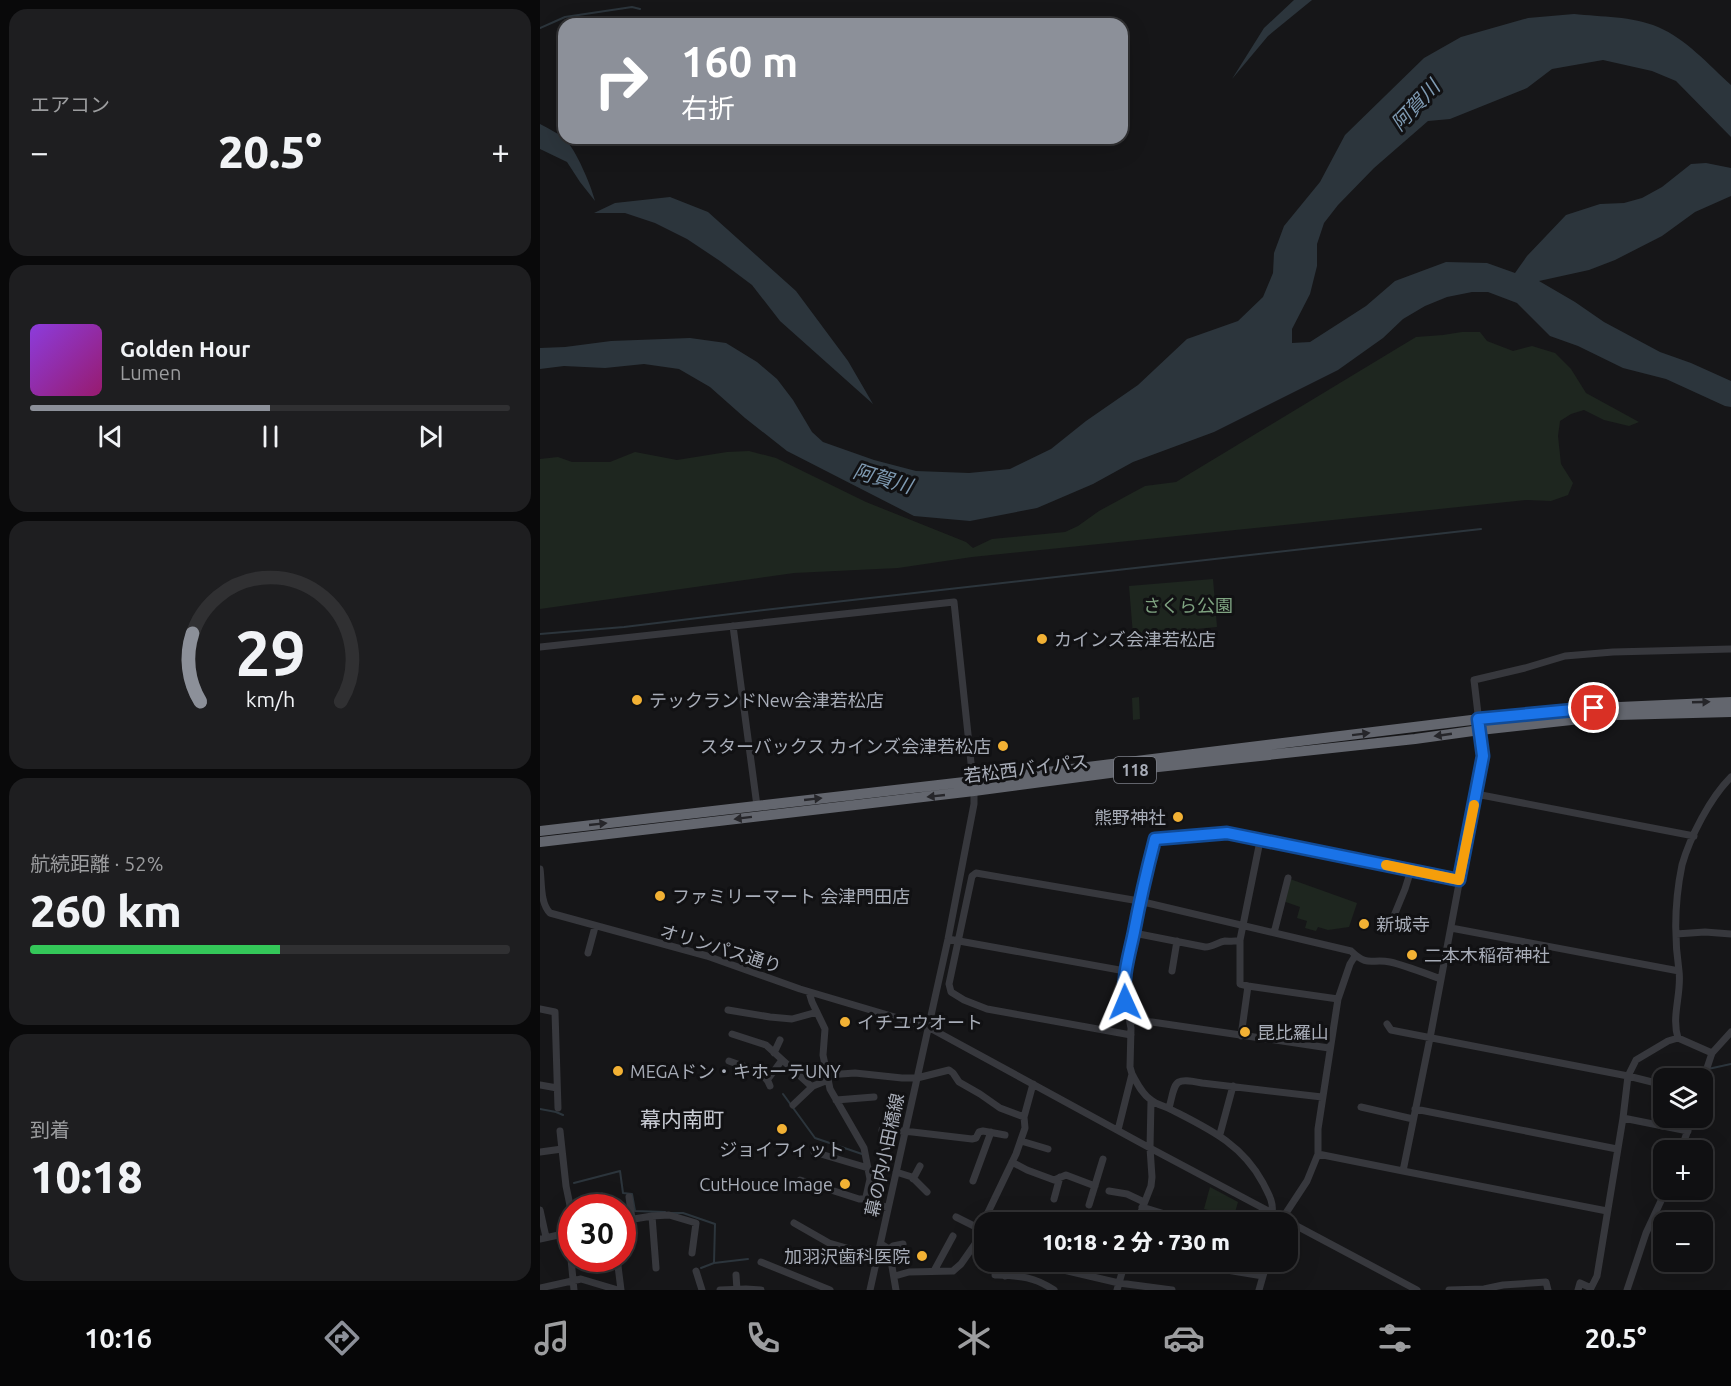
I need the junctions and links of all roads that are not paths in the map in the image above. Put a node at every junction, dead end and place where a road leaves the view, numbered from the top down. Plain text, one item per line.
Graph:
1 (733, 626) junction
2 (540, 647) edge
3 (1731, 649) edge
4 (1731, 702) edge
5 (1731, 712) edge
6 (1479, 724) junction
7 (1731, 777) edge
8 (974, 786) junction
9 (1476, 794) junction
10 (757, 806) junction
11 (540, 831) edge
12 (1694, 837) junction
13 (1260, 841) junction
14 (540, 842) edge
15 (540, 869) edge
16 (1411, 870) junction
17 (1288, 878) dead end
18 (1459, 880) junction
19 (1139, 901) junction
20 (540, 910) edge
21 (550, 913) junction
22 (1391, 923) dead end
23 (1243, 925) junction
24 (596, 927) junction
25 (1451, 928) junction
26 (1134, 933) junction
27 (1274, 933) junction
28 (1676, 934) junction
29 (1731, 934) edge
30 (948, 939) junction
31 (1240, 940) junction
32 (959, 941) junction
33 (1177, 941) junction
34 (588, 953) dead end
35 (1355, 956) junction
36 (1125, 971) junction
37 (1172, 971) dead end
38 (1679, 971) junction
39 (1441, 979) junction
40 (1248, 986) junction
41 (808, 992) junction
42 (1338, 999) junction
43 (540, 1009) edge
44 (728, 1010) dead end
45 (817, 1012) junction
46 (1130, 1021) junction
47 (1387, 1024) dead end
48 (928, 1027) junction
49 (1731, 1032) edge
50 (732, 1034) dead end
51 (1131, 1035) junction
52 (1241, 1036) junction
53 (1430, 1038) junction
54 (1678, 1038) junction
55 (780, 1040) dead end
56 (1329, 1048) junction
57 (774, 1053) junction
58 (1712, 1053) junction
59 (782, 1060) junction
60 (729, 1062) dead end
61 (1707, 1068) edge
62 (1132, 1074) junction
63 (1628, 1076) junction
64 (828, 1077) junction
65 (917, 1078) junction
66 (1653, 1082) edge
67 (1033, 1084) junction
68 (540, 1085) edge
69 (1233, 1086) junction
70 (812, 1087) junction
71 (557, 1088) junction
72 (874, 1097) dead end
73 (1322, 1097) junction
74 (837, 1100) junction
75 (1151, 1101) junction
76 (793, 1105) dead end
77 (1361, 1107) dead end
78 (558, 1108) dead end
79 (1168, 1108) junction
80 (1415, 1109) junction
81 (1024, 1117) junction
82 (1623, 1118) junction
83 (1413, 1119) junction
84 (1689, 1128) edge
85 (1118, 1130) junction
86 (560, 1131) dead end
87 (882, 1131) dead end
88 (904, 1131) junction
89 (1688, 1131) junction
90 (991, 1132) junction
91 (1220, 1134) junction
92 (1005, 1135) dead end
93 (1685, 1140) edge
94 (1021, 1141) junction
95 (1150, 1148) junction
96 (562, 1149) junction
97 (1048, 1149) dead end
98 (1617, 1149) junction
99 (540, 1152) edge
100 (814, 1152) dead end
101 (1318, 1154) junction
102 (1103, 1158) dead end
103 (1012, 1162) junction
104 (920, 1166) dead end
105 (868, 1168) junction
106 (1402, 1171) junction
107 (896, 1172) junction
108 (1060, 1178) junction
109 (914, 1179) junction
110 (800, 1180) dead end
111 (973, 1181) dead end
112 (1095, 1186) junction
113 (1109, 1191) dead end
114 (927, 1192) dead end
115 (568, 1194) edge
116 (1054, 1198) dead end
117 (867, 1199) junction
118 (1661, 1200) edge
119 (1089, 1205) dead end
120 (1143, 1205) junction
121 (888, 1208) junction
122 (540, 1210) edge
123 (1607, 1211) junction
124 (988, 1212) edge
125 (1141, 1212) edge
126 (1160, 1212) edge
127 (1270, 1212) edge
128 (1272, 1212) edge
129 (1287, 1212) edge
130 (652, 1216) junction
131 (956, 1217) dead end
132 (636, 1218) edge
133 (794, 1223) dead end
134 (974, 1226) edge
135 (1298, 1229) edge
136 (558, 1235) edge
137 (952, 1236) dead end
138 (543, 1238) edge
139 (881, 1244) junction
140 (903, 1244) dead end
141 (974, 1245) edge
142 (889, 1249) junction
143 (692, 1253) dead end
144 (878, 1257) junction
145 (761, 1262) dead end
146 (656, 1268) dead end
147 (696, 1270) dead end
148 (934, 1271) junction
149 (573, 1272) edge
150 (618, 1272) edge
151 (1006, 1272) edge
152 (1042, 1272) edge
153 (1072, 1272) edge
154 (1239, 1272) edge
155 (1264, 1272) edge
156 (735, 1275) dead end
157 (995, 1275) dead end
158 (895, 1276) junction
159 (1005, 1276) junction
160 (1263, 1276) junction
161 (573, 1280) junction
162 (1040, 1281) junction
163 (1118, 1286) edge
164 (540, 1288) edge
165 (737, 1289) edge
166 (574, 1290) edge
167 (620, 1290) edge
168 (702, 1290) edge
169 (720, 1290) edge
170 (755, 1290) edge
171 (761, 1290) edge
172 (830, 1290) edge
173 (870, 1290) edge
174 (896, 1290) edge
175 (1054, 1290) edge
176 (1172, 1290) edge
177 (1259, 1290) edge
178 (1417, 1290) edge
179 (1449, 1290) edge
180 (1548, 1290) edge
181 (1578, 1290) edge
182 (1627, 1290) edge

1 - 2 street
1 - 8 street, 幕の内小田橋線
1 - 10 street
3 - 6 street
6 -> 4 highway, 若松西バイパス / 118
5 - 6 highway, 若松西バイパス / 118
6 - 8 highway, 若松西バイパス / 118
6 - 9 street
7 - 12 street
10 -> 8 highway, 若松西バイパス / 118
8 -> 14 highway, 若松西バイパス / 118
8 - 30 street, 幕の内小田橋線
9 - 12 street
9 - 18 street
11 -> 10 highway, 若松西バイパス / 118
12 - 28 street
13 - 16 street
13 - 19 street
13 - 23 street
15 - 21 street
16 - 18 street
16 - 22 street
17 - 27 street
18 - 25 street
19 - 23 street
19 - 26 street
19 - 32 street
20 - 21 street, オリンパス通り
21 - 24 street, オリンパス通り
23 - 27 street
23 - 31 street
24 - 34 street
24 - 41 street, オリンパス通り
25 - 38 street
25 - 39 street
26 - 33 street
26 - 36 street
27 - 35 street
28 - 29 street
28 - 38 street
30 - 32 street
30 - 48 street, 幕の内小田橋線
31 - 33 street
31 - 40 street
32 - 36 street
32 - 51 street
33 - 37 street
35 - 39 street
35 - 42 street
36 - 46 street
38 - 54 street
39 - 53 street
40 - 42 street
40 - 52 street
41 - 45 street
41 - 48 street, オリンパス通り
42 - 56 street
43 - 71 street
44 - 45 street
45 - 64 street
46 - 51 street
46 - 52 street
47 - 53 street
48 - 65 street, 幕の内小田橋線
48 - 67 street, オリンパス通り
49 - 58 street
50 - 57 street
51 - 62 street
52 - 56 street
53 - 63 street
53 - 80 street
54 - 58 street
54 - 63 street
55 - 57 street
56 - 73 street
57 - 59 street
58 - 61 street
59 - 60 street
59 - 70 street
62 - 75 street
62 - 85 street
63 - 66 street
63 - 82 street
64 - 65 street
64 - 70 street
64 - 74 street
65 - 81 street
65 - 88 street, 幕の内小田橋線
67 - 81 street
67 - 85 street, オリンパス通り
68 - 71 street
69 - 73 street
69 - 79 street
69 - 91 street
70 - 76 street
71 - 78 street
72 - 74 street
73 - 101 street
74 - 105 street
75 - 79 street
75 - 95 street
77 - 83 street
79 - 91 street
80 - 83 street
80 - 98 street
81 - 94 street
82 - 89 street
82 - 98 street
83 - 106 street
84 - 89 street
85 - 95 street, オリンパス通り
86 - 96 street
87 - 88 street
88 - 90 street
88 - 107 street, 幕の内小田橋線
89 - 93 street
90 - 92 street
90 - 111 street
91 - 128 street
94 - 97 street
94 - 103 street
95 - 120 street
95 - 127 street, オリンパス通り
96 - 99 street
96 - 115 street
98 - 123 street
100 - 105 street
101 - 106 street
101 - 129 street
102 - 112 street
103 - 108 street
103 - 124 street
104 - 109 street
105 - 117 street
106 - 123 street
107 - 109 street
107 - 121 street, 幕の内小田橋線
108 - 112 street
108 - 116 street
109 - 114 street
110 - 117 street
112 - 119 street
113 - 120 street
117 - 121 street
118 - 182 street
120 - 125 street
120 - 126 street
121 - 139 street, 幕の内小田橋線
122 - 138 street
123 - 181 street
130 - 132 street
130 - 143 street
130 - 146 street
131 - 134 street
133 - 144 street
135 - 178 street, オリンパス通り
136 - 138 street
137 - 148 street
139 - 142 street
139 - 144 street, 幕の内小田橋線
140 - 142 street
141 - 148 street
142 - 158 street
144 - 173 street, 幕の内小田橋線
145 - 172 street
147 - 168 street
148 - 158 street
149 - 161 street
150 - 167 street
151 - 159 street
152 - 162 street
153 - 163 street
154 - 160 street
155 - 160 street
156 - 165 street
157 - 159 street
158 - 174 street
159 - 162 street
160 - 177 street
161 - 164 street
161 - 166 street
161 - 167 street
162 - 175 street
163 - 176 street
165 - 169 street
165 - 170 street
170 - 171 street
179 - 180 street

